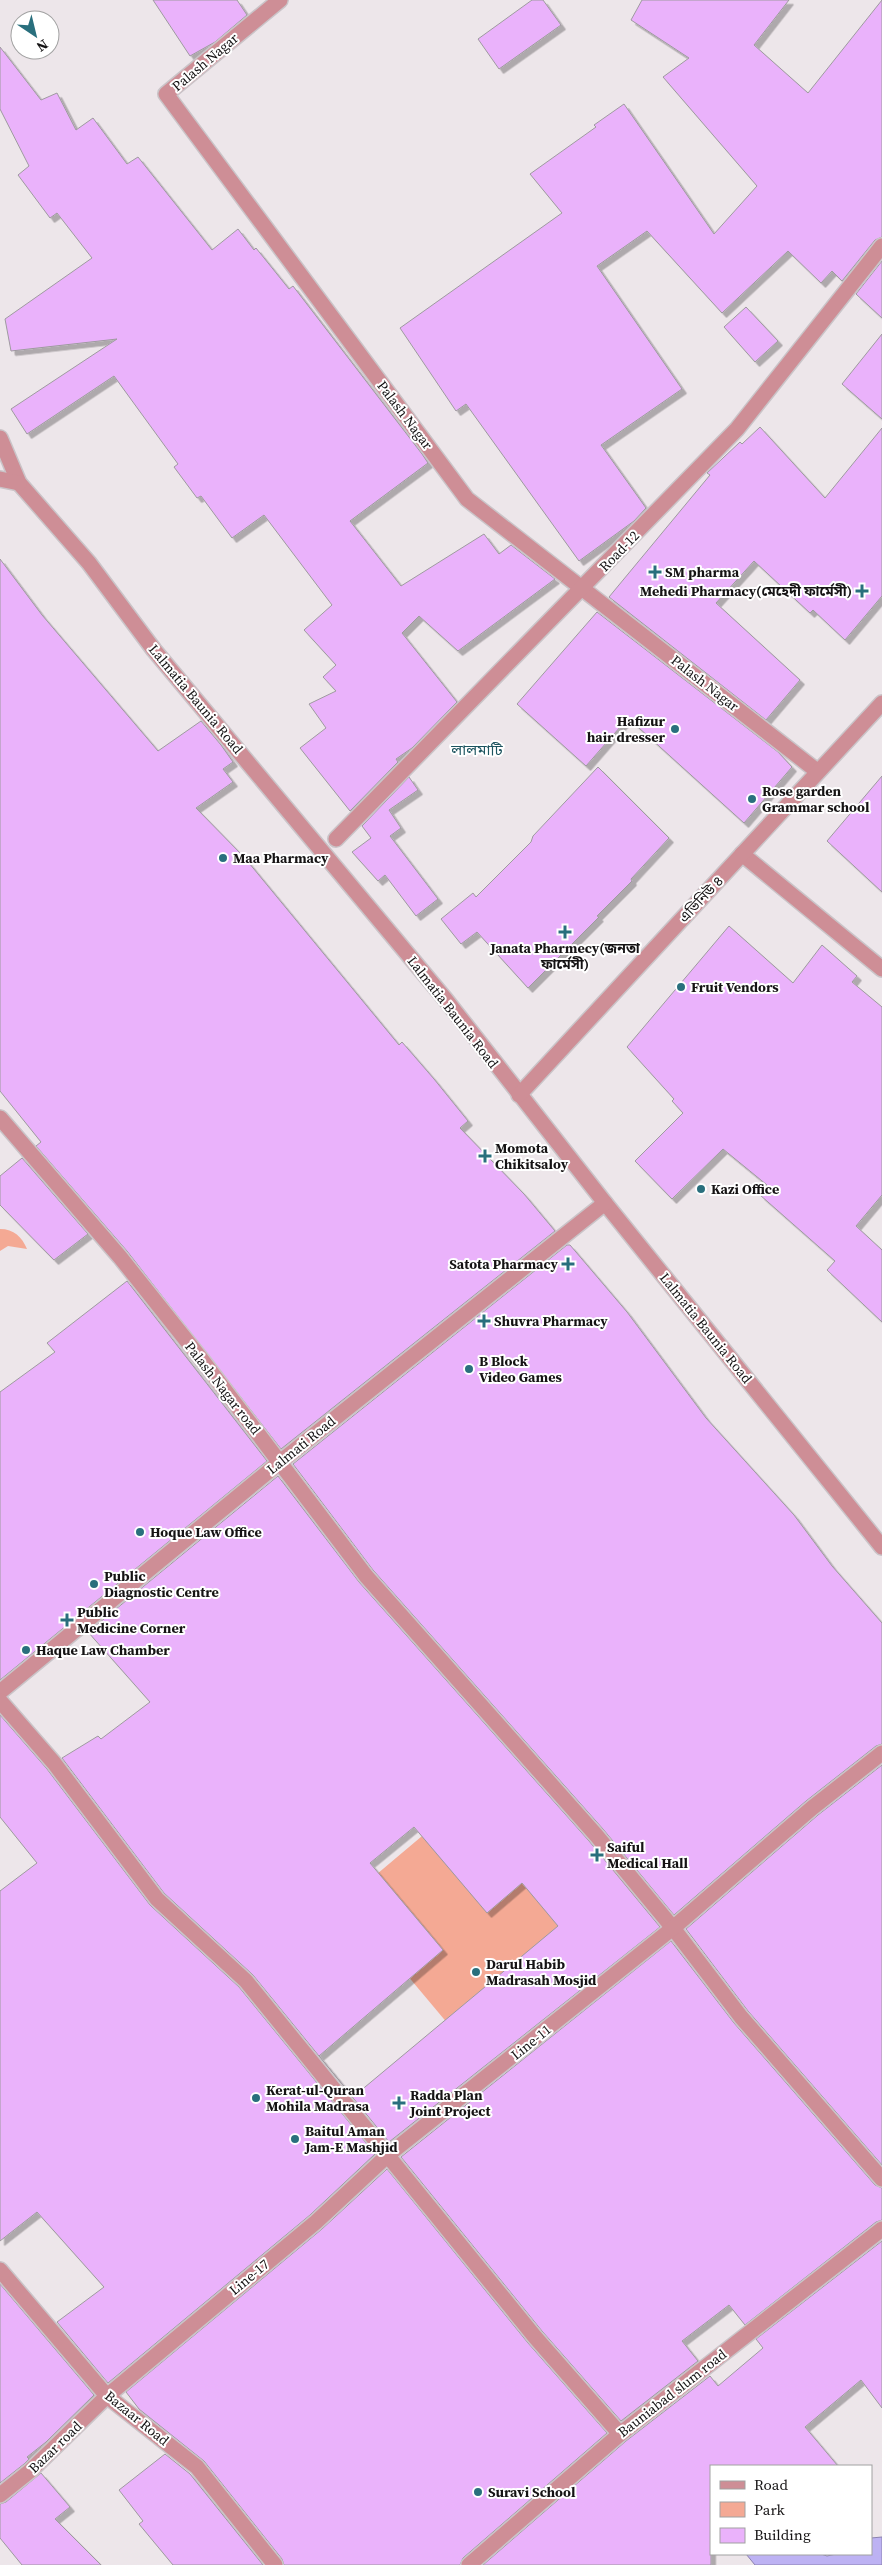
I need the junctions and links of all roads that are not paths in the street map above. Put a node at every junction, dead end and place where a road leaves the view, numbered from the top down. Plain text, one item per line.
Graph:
1 (280, 0) edge
2 (882, 246) edge
3 (0, 438) edge
4 (0, 479) edge
5 (18, 482) junction
6 (583, 588) junction
7 (882, 703) edge
8 (817, 771) junction
9 (336, 839) dead end
10 (742, 854) junction
11 (882, 969) edge
12 (518, 1095) junction
13 (0, 1118) edge
14 (605, 1203) junction
15 (280, 1462) junction
16 (882, 1547) edge
17 (0, 1692) edge
18 (0, 1701) edge
19 (882, 1753) edge
20 (673, 1928) junction
21 (388, 2155) junction
22 (882, 2179) edge
23 (882, 2230) edge
24 (0, 2270) edge
25 (107, 2396) junction
26 (620, 2434) junction
27 (0, 2495) edge
28 (275, 2565) edge
29 (469, 2565) edge

1 - 6 street, Palash Nagar
2 - 6 street, Road-12
3 - 5 street, Lalmatia Baunia Road
4 - 5 street
5 - 12 street, Lalmatia Baunia Road
6 - 8 street, Palash Nagar
6 - 9 street, Road-12
7 - 8 street, এভিনিউ ৪
8 - 10 street, এভিনিউ ৪
10 - 11 street
10 - 12 street, এভিনিউ ৪
12 - 14 street, Lalmatia Baunia Road
13 - 15 street, Palash Nagar road
14 - 15 street, Lalmati Road
14 - 16 street, Lalmatia Baunia Road
15 - 17 street, Lalmati Road
15 - 20 street, Palash Nagar road
18 - 21 street
19 - 20 street, Line-11
20 - 21 street, Line-11
20 - 22 street, Palash Nagar road
21 - 25 street, Line-17
21 - 26 street
23 - 26 street, Bauniabad slum road
24 - 25 street, Bazaar Road
25 - 27 street, Bazar road
25 - 28 street, Bazaar Road
26 - 29 street, Bauniabad slum road

